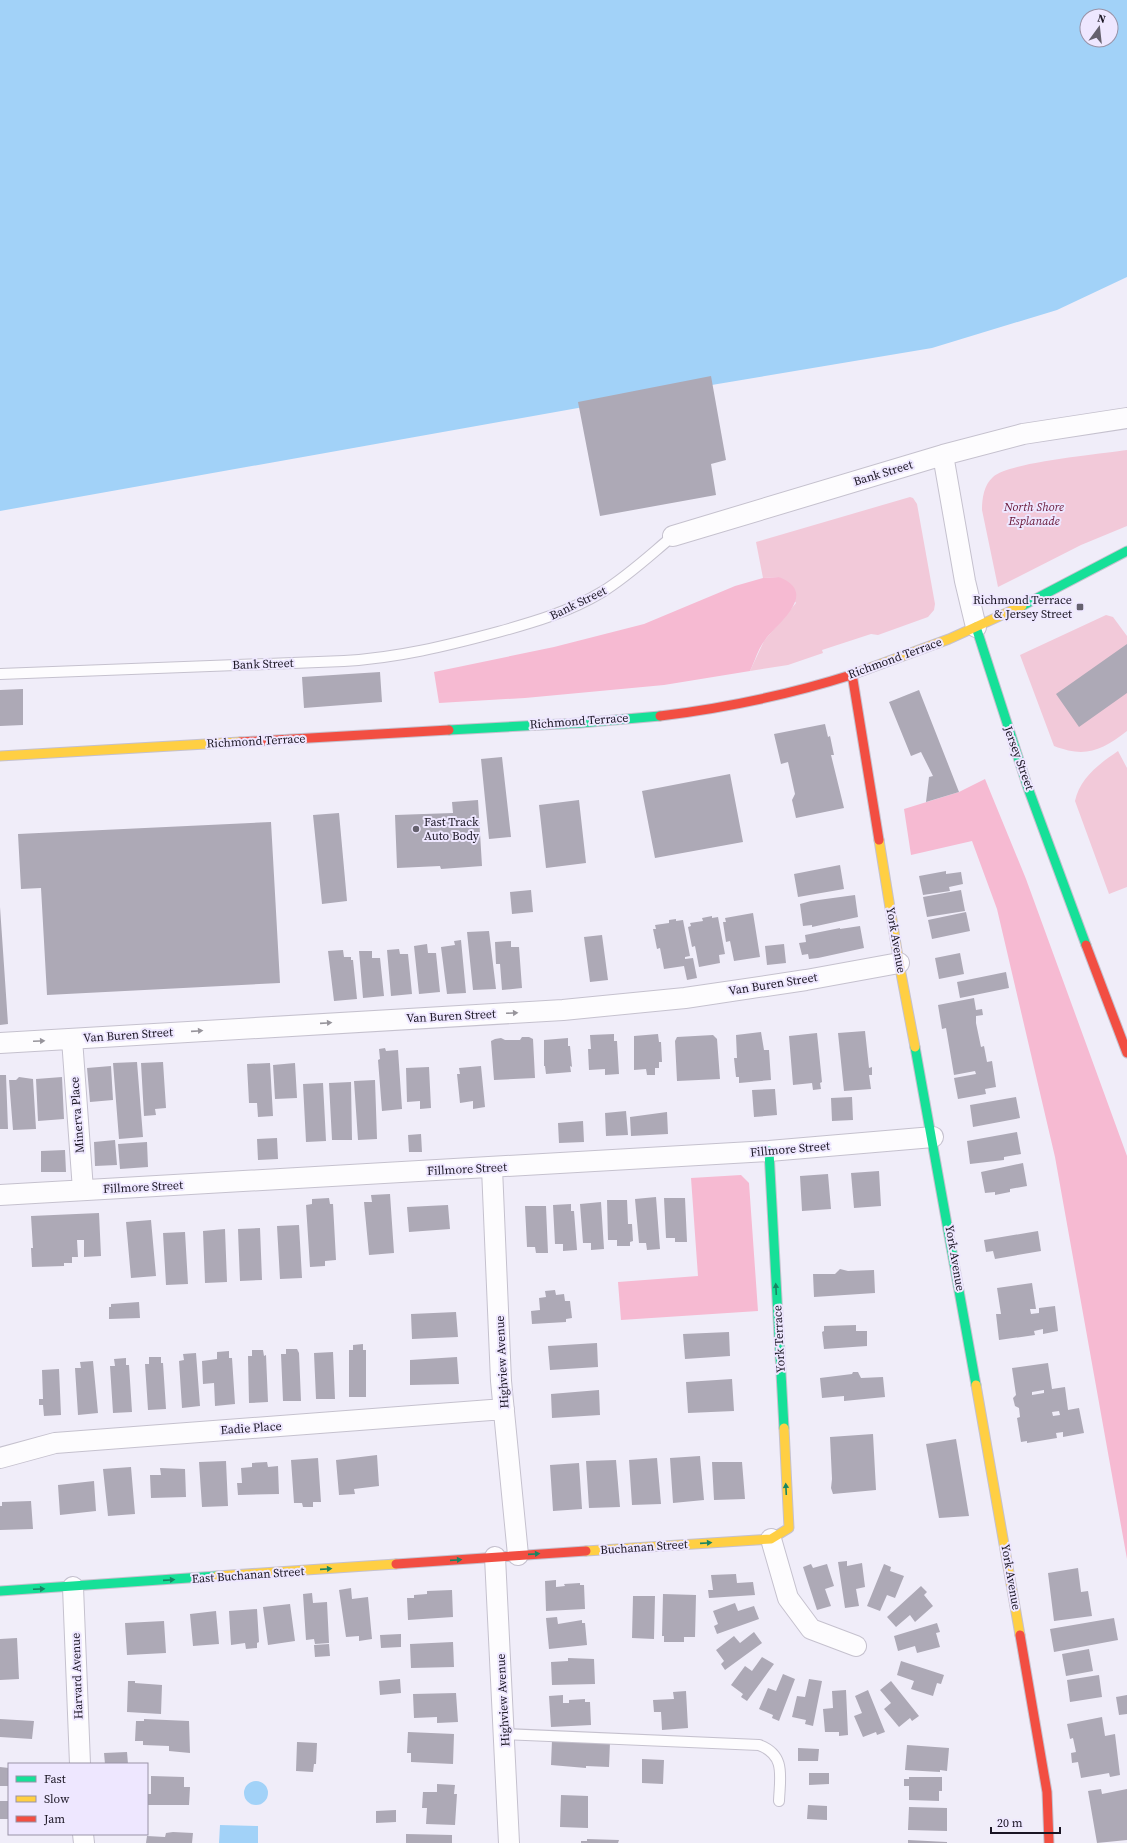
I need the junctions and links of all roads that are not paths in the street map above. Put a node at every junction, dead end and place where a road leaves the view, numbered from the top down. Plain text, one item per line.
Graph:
1 (1127, 418) edge
2 (942, 455) junction
3 (673, 536) joint
4 (1127, 551) edge
5 (976, 627) junction
6 (0, 674) edge
7 (852, 674) junction
8 (0, 756) edge
9 (899, 963) junction
10 (72, 1039) junction
11 (0, 1043) edge
12 (1127, 1053) edge
13 (933, 1137) junction
14 (769, 1151) junction
15 (492, 1168) junction
16 (83, 1190) junction
17 (0, 1195) edge
18 (504, 1409) junction
19 (0, 1458) edge
20 (788, 1528) joint
21 (771, 1539) junction
22 (518, 1555) junction
23 (495, 1557) junction
24 (73, 1587) junction
25 (0, 1591) edge
26 (856, 1646) dead end
27 (505, 1734) junction
28 (80, 1763) edge
29 (779, 1801) dead end
30 (509, 1843) edge
31 (1049, 1843) edge

1 - 2 street, Bank Street
2 - 3 street, Bank Street
2 - 5 street, Jersey Street
3 - 6 lane, Bank Street
4 - 5 street, Richmond Terrace
5 - 7 street, Richmond Terrace
5 - 12 street, Jersey Street
7 - 8 street, Richmond Terrace
7 - 9 street, York Avenue
10 -> 9 street, Van Buren Street
9 - 13 street, York Avenue
11 -> 10 street, Van Buren Street
10 - 16 street, Minerva Place
13 - 14 street, Fillmore Street
13 - 31 street, York Avenue
14 - 15 street, Fillmore Street
20 -> 14 street, York Terrace
15 - 16 street, Fillmore Street
15 - 18 street, Highview Avenue
16 - 17 street, Fillmore Street
18 - 19 street, Eadie Place
18 - 22 street, Highview Avenue
20 - 21 street, Buchanan Street
22 -> 21 street, Buchanan Street
21 - 26 street
22 - 23 street, Buchanan Street
24 -> 23 street, East Buchanan Street
23 - 27 street, Highview Avenue
25 -> 24 street, East Buchanan Street
24 - 28 street, Harvard Avenue
27 - 29 lane
27 - 30 street, Highview Avenue

